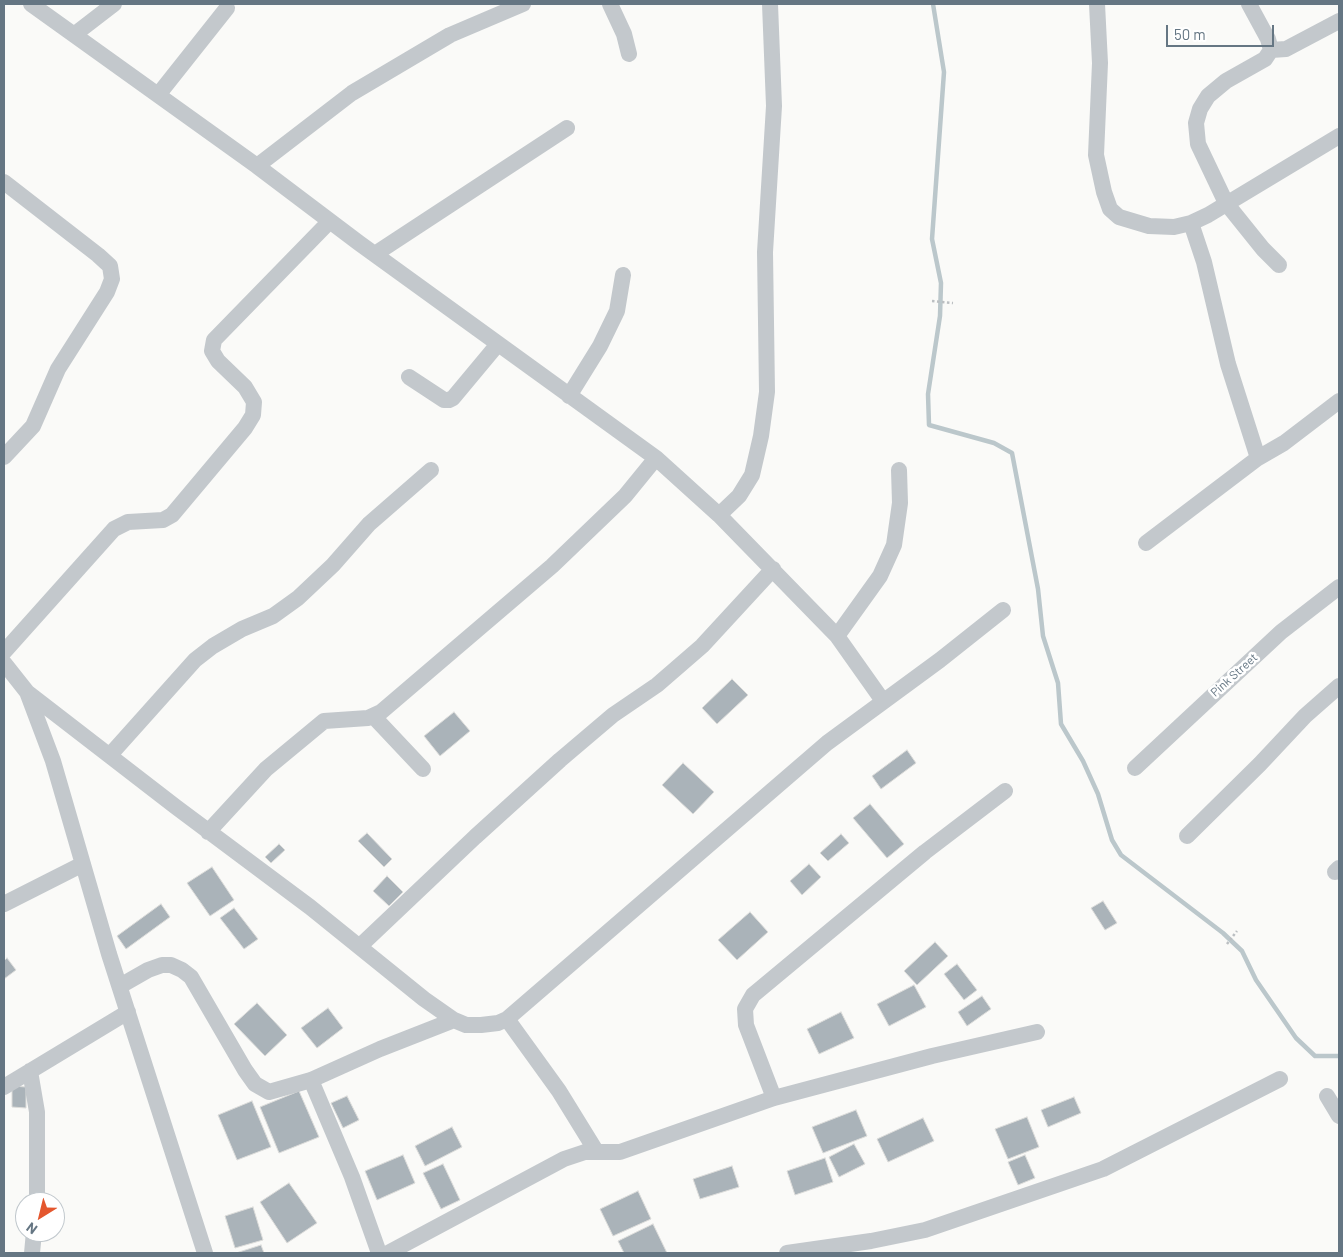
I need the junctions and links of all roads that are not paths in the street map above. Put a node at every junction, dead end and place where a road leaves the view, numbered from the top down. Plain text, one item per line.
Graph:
1 (31, 4) edge
2 (114, 4) edge
3 (523, 4) edge
4 (610, 4) edge
5 (770, 4) edge
6 (1097, 4) edge
7 (1249, 4) edge
8 (227, 8) dead end
9 (1339, 21) edge
10 (75, 34) junction
11 (1271, 50) junction
12 (628, 54) dead end
13 (158, 95) junction
14 (567, 128) dead end
15 (1339, 136) edge
16 (257, 166) junction
17 (4, 182) edge
18 (1226, 203) junction
19 (330, 221) junction
20 (1191, 223) junction
21 (375, 254) junction
22 (1279, 265) dead end
23 (623, 275) dead end
24 (498, 344) junction
25 (409, 377) dead end
26 (569, 396) junction
27 (1339, 401) edge
28 (4, 457) edge
29 (656, 458) junction
30 (1258, 458) junction
31 (431, 470) dead end
32 (899, 470) dead end
33 (719, 515) junction
34 (1146, 543) dead end
35 (773, 569) junction
36 (1339, 588) edge
37 (1003, 610) dead end
38 (837, 636) junction
39 (4, 652) edge
40 (4, 663) edge
41 (1339, 686) edge
42 (28, 692) junction
43 (883, 701) junction
44 (374, 717) junction
45 (110, 755) junction
46 (1135, 768) dead end
47 (423, 769) dead end
48 (1004, 791) dead end
49 (208, 832) junction
50 (1187, 836) dead end
51 (83, 864) junction
52 (4, 904) edge
53 (360, 946) junction
54 (120, 986) junction
55 (128, 1012) junction
56 (507, 1019) junction
57 (454, 1020) junction
58 (1037, 1032) dead end
59 (30, 1071) junction
60 (1280, 1079) dead end
61 (311, 1080) junction
62 (4, 1087) edge
63 (1327, 1096) dead end
64 (774, 1098) junction
65 (1339, 1116) edge
66 (596, 1151) junction
67 (37, 1192) edge
68 (205, 1253) edge
69 (379, 1253) edge
70 (388, 1253) edge
71 (787, 1253) edge

1 - 10 street
2 - 10 street
3 - 16 street
4 - 12 street
5 - 33 street
6 - 20 street
7 - 11 street
8 - 13 street
9 - 11 street
10 - 13 street
11 - 18 street
13 - 16 street
14 - 21 street
15 - 18 street
16 - 19 street
17 - 28 street
18 - 20 street
18 - 22 street
19 - 21 street
19 - 39 street
20 - 30 street
21 - 24 street
23 - 26 street
24 - 25 street
24 - 26 street
26 - 29 street
27 - 30 street
29 - 33 street
29 - 44 street
30 - 34 street
31 - 45 street
32 - 38 street
33 - 35 street
35 - 38 street
35 - 53 street
36 - 46 street, Pink Street
37 - 43 street
38 - 43 street
40 - 42 street
41 - 50 street
42 - 45 street
42 - 51 street
43 - 56 street
44 - 47 street
44 - 49 street
45 - 49 street
48 - 64 street
49 - 53 street
51 - 52 street
51 - 54 street
53 - 57 street
54 - 55 street
54 - 61 street
55 - 59 street
55 - 68 street
56 - 57 street
56 - 66 street
57 - 61 street
58 - 64 street
59 - 62 street
59 - 67 street
60 - 71 street
61 - 69 street
63 - 65 street
64 - 66 street
66 - 70 street

